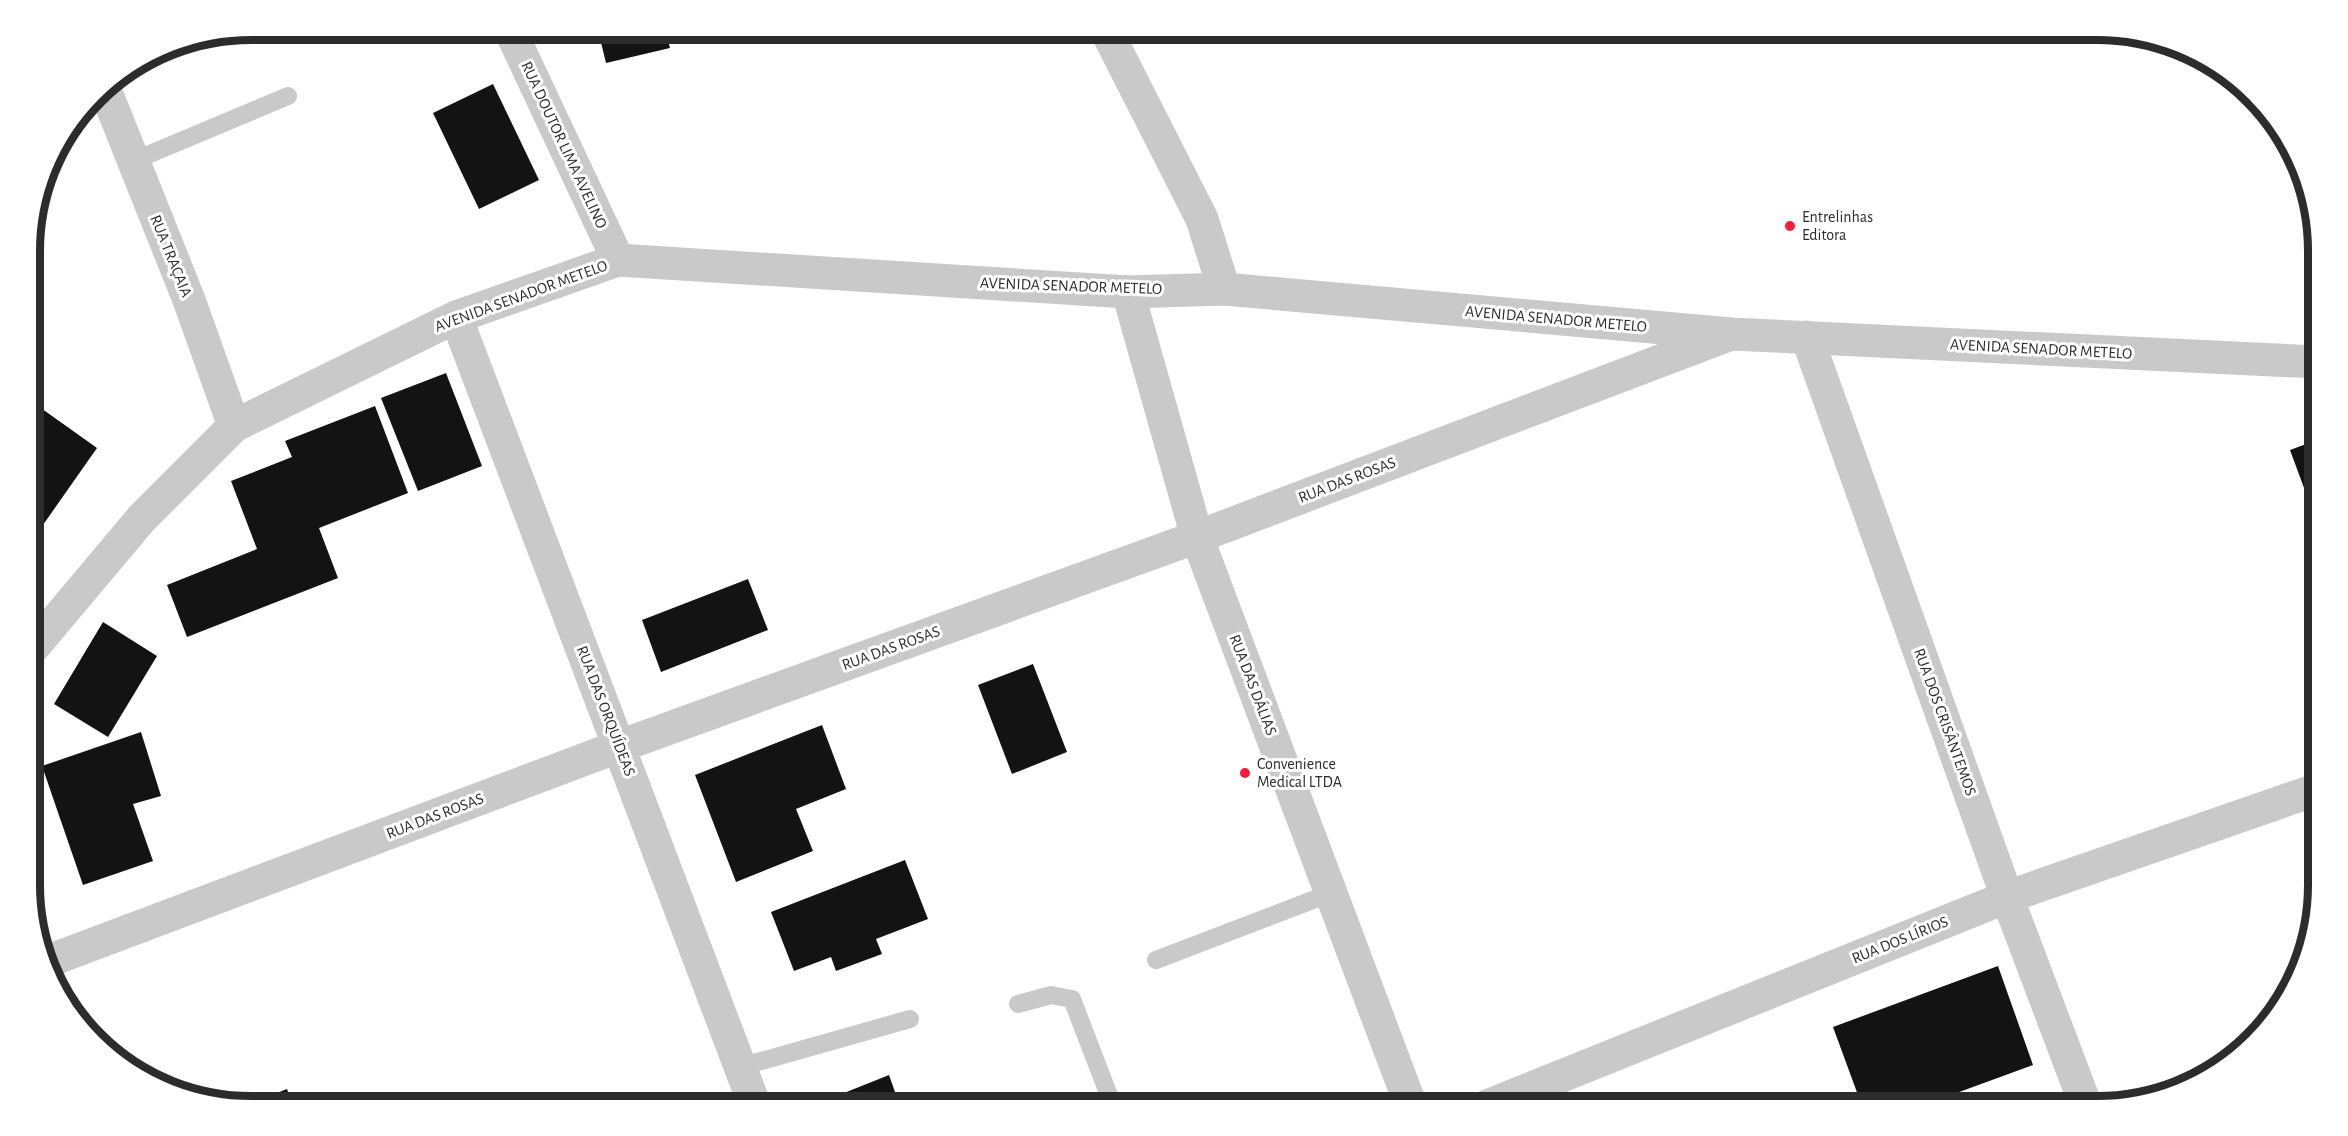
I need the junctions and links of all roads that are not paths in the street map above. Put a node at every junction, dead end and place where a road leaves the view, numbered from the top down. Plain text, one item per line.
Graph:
1 (515, 41) edge
2 (1111, 41) edge
3 (288, 96) dead end
4 (108, 97) edge
5 (133, 161) junction
6 (618, 260) junction
7 (1224, 289) junction
8 (1128, 292) junction
9 (456, 317) junction
10 (1731, 334) junction
11 (1808, 337) junction
12 (2308, 362) edge
13 (234, 426) junction
14 (1197, 537) junction
15 (40, 639) edge
16 (620, 746) junction
17 (2308, 792) edge
18 (1331, 893) junction
19 (2007, 897) junction
20 (55, 959) edge
21 (1156, 960) dead end
22 (1018, 1004) dead end
23 (910, 1019) dead end
24 (740, 1067) junction
25 (1407, 1095) edge
26 (1514, 1095) edge
27 (2082, 1095) edge
28 (751, 1096) edge
29 (1109, 1096) edge

1 - 6 street, RUA DOUTOR LIMA AVELINO
2 - 7 street
3 - 5 lane
4 - 5 street, RUA TRAÇAIA
5 - 13 street, RUA TRAÇAIA
6 - 8 street, AVENIDA SENADOR METELO
6 - 9 street, AVENIDA SENADOR METELO
7 - 8 street, AVENIDA SENADOR METELO
7 - 10 street, AVENIDA SENADOR METELO
8 - 14 street, RUA DAS DÁLIAS
9 - 13 street, AVENIDA SENADOR METELO
9 - 16 street, RUA DAS ORQUÍDEAS
10 - 11 street, AVENIDA SENADOR METELO
10 - 14 street, RUA DAS ROSAS
11 - 12 street, AVENIDA SENADOR METELO
11 - 19 street, RUA DOS CRISÂNTEMOS
13 - 15 street, AVENIDA SENADOR METELO
14 - 16 street, RUA DAS ROSAS
14 - 18 street, RUA DAS DÁLIAS
16 - 20 street, RUA DAS ROSAS
16 - 24 street, RUA DAS ORQUÍDEAS
17 - 19 street, RUA DOS LÍRIOS
18 - 21 lane
18 - 25 street, RUA DAS DÁLIAS
19 - 26 street, RUA DOS LÍRIOS
19 - 27 street, RUA DOS CRISÂNTEMOS
22 - 29 lane
23 - 24 lane
24 - 28 street, RUA DAS ORQUÍDEAS

